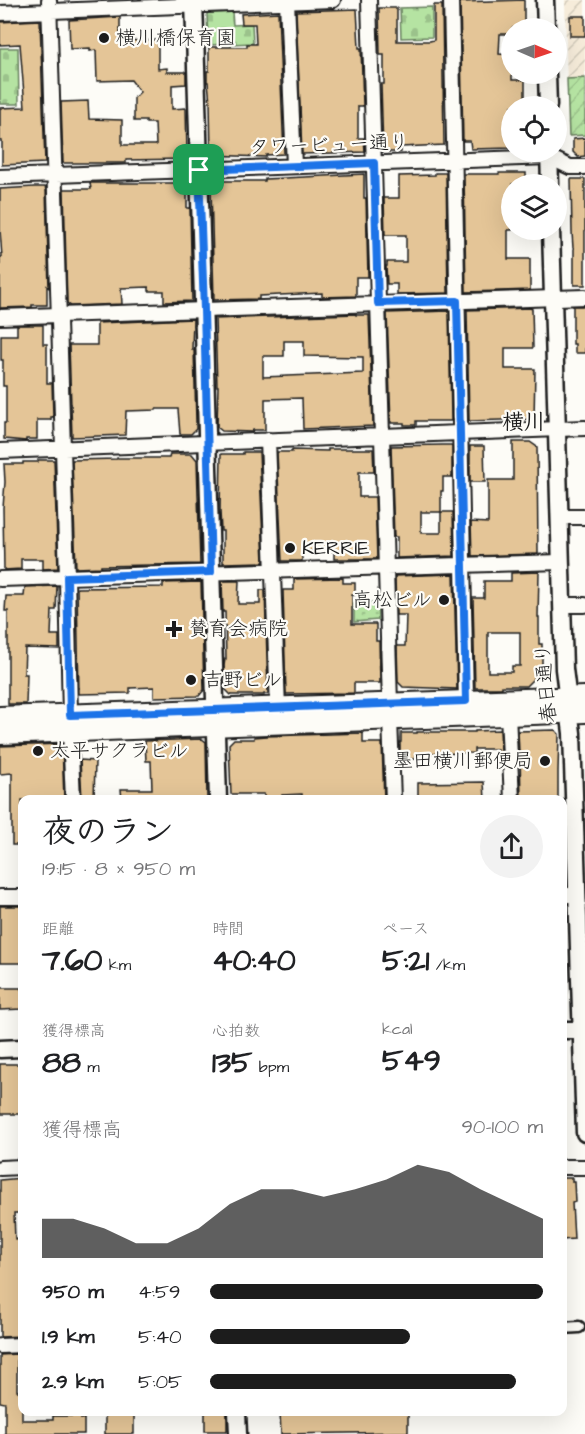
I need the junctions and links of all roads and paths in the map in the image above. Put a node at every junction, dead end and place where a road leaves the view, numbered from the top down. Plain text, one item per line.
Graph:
1 (333, 0) edge
2 (369, 0) edge
3 (451, 0) edge
4 (545, 0) edge
5 (287, 1) edge
6 (194, 2) edge
7 (49, 5) edge
8 (0, 13) edge
9 (546, 18) edge
10 (501, 158) edge
11 (454, 161) junction
12 (562, 162) edge
13 (374, 163) junction
14 (294, 166) junction
15 (585, 167) edge
16 (199, 170) junction
17 (54, 174) junction
18 (0, 177) edge
19 (551, 240) edge
20 (585, 297) edge
21 (553, 298) junction
22 (457, 301) junction
23 (378, 303) junction
24 (204, 310) junction
25 (59, 315) junction
26 (0, 317) edge
27 (557, 428) junction
28 (585, 428) edge
29 (460, 432) junction
30 (382, 435) junction
31 (268, 440) junction
32 (208, 442) junction
33 (63, 448) junction
34 (0, 451) edge
35 (560, 517) junction
36 (585, 517) edge
37 (561, 562) junction
38 (463, 565) junction
39 (386, 567) junction
40 (273, 570) junction
41 (211, 572) junction
42 (67, 577) junction
43 (0, 579) edge
44 (585, 604) edge
45 (562, 605) junction
46 (466, 701) junction
47 (577, 705) edge
48 (278, 708) junction
49 (390, 712) junction
50 (508, 714) junction
51 (0, 717) edge
52 (216, 718) junction
53 (70, 723) junction
54 (0, 734) edge
55 (73, 795) edge
56 (218, 795) edge
57 (393, 795) edge
58 (512, 795) edge
59 (570, 895) edge
60 (0, 897) edge
61 (18, 897) edge
62 (582, 941) edge
63 (567, 1030) edge
64 (583, 1030) edge
65 (18, 1048) edge
66 (0, 1049) edge
67 (585, 1132) edge
68 (18, 1167) edge
69 (567, 1167) edge
70 (585, 1167) edge
71 (0, 1168) edge
72 (579, 1327) dead end
73 (567, 1328) edge
74 (18, 1345) edge
75 (0, 1346) edge
76 (237, 1416) edge
77 (238, 1434) edge

1 - 5 street
2 - 13 street
3 - 11 street
4 - 9 street
5 - 6 street
5 - 14 street
6 - 7 street
6 - 16 street
7 - 8 street
7 - 17 street
10 - 11 street, タワービュー通り
11 - 13 street, タワービュー通り
11 - 22 street
12 - 15 street, タワービュー通り
13 - 14 street, タワービュー通り
13 - 23 street
14 - 16 street, タワービュー通り
16 - 17 street, タワービュー通り
16 - 24 street
17 - 18 street, タワービュー通り
17 - 25 street
19 - 21 street, 春日通り
20 - 21 street
21 - 22 street
21 - 27 street, 春日通り
22 - 23 street
22 - 29 street
23 - 24 street
23 - 30 street
24 - 25 street
24 - 32 street
25 - 26 street
25 - 33 street
27 - 28 street
27 - 29 street
27 - 35 street, 春日通り
29 - 30 street
29 - 38 street
30 - 31 street
30 - 39 street
31 - 32 street
31 - 40 street
32 - 33 street
32 - 41 street
33 - 34 street
33 - 42 street
35 - 36 street
35 - 37 street, 春日通り
37 - 38 street
37 - 45 street, 春日通り
38 - 39 street
38 - 46 street
39 - 40 street
39 - 49 street
40 - 41 street
40 - 48 street
41 - 42 street
41 - 52 street
42 - 43 street
42 - 53 street
44 - 45 street
45 - 47 street, 春日通り
46 - 47 main road
46 - 49 main road
47 - 50 main road
47 - 59 street, 春日通り
48 - 49 main road
48 - 52 main road
49 - 50 main road
49 - 52 main road
49 - 57 street
50 - 58 street
51 - 53 main road
52 - 53 main road
52 - 56 street
53 - 54 main road
53 - 55 street
59 - 62 street, 春日通り
60 - 61 street
62 - 64 street, 春日通り
63 - 64 street
64 - 67 street, 春日通り
65 - 66 street
68 - 71 street
69 - 70 street
72 - 73 street
74 - 75 street
76 - 77 street

